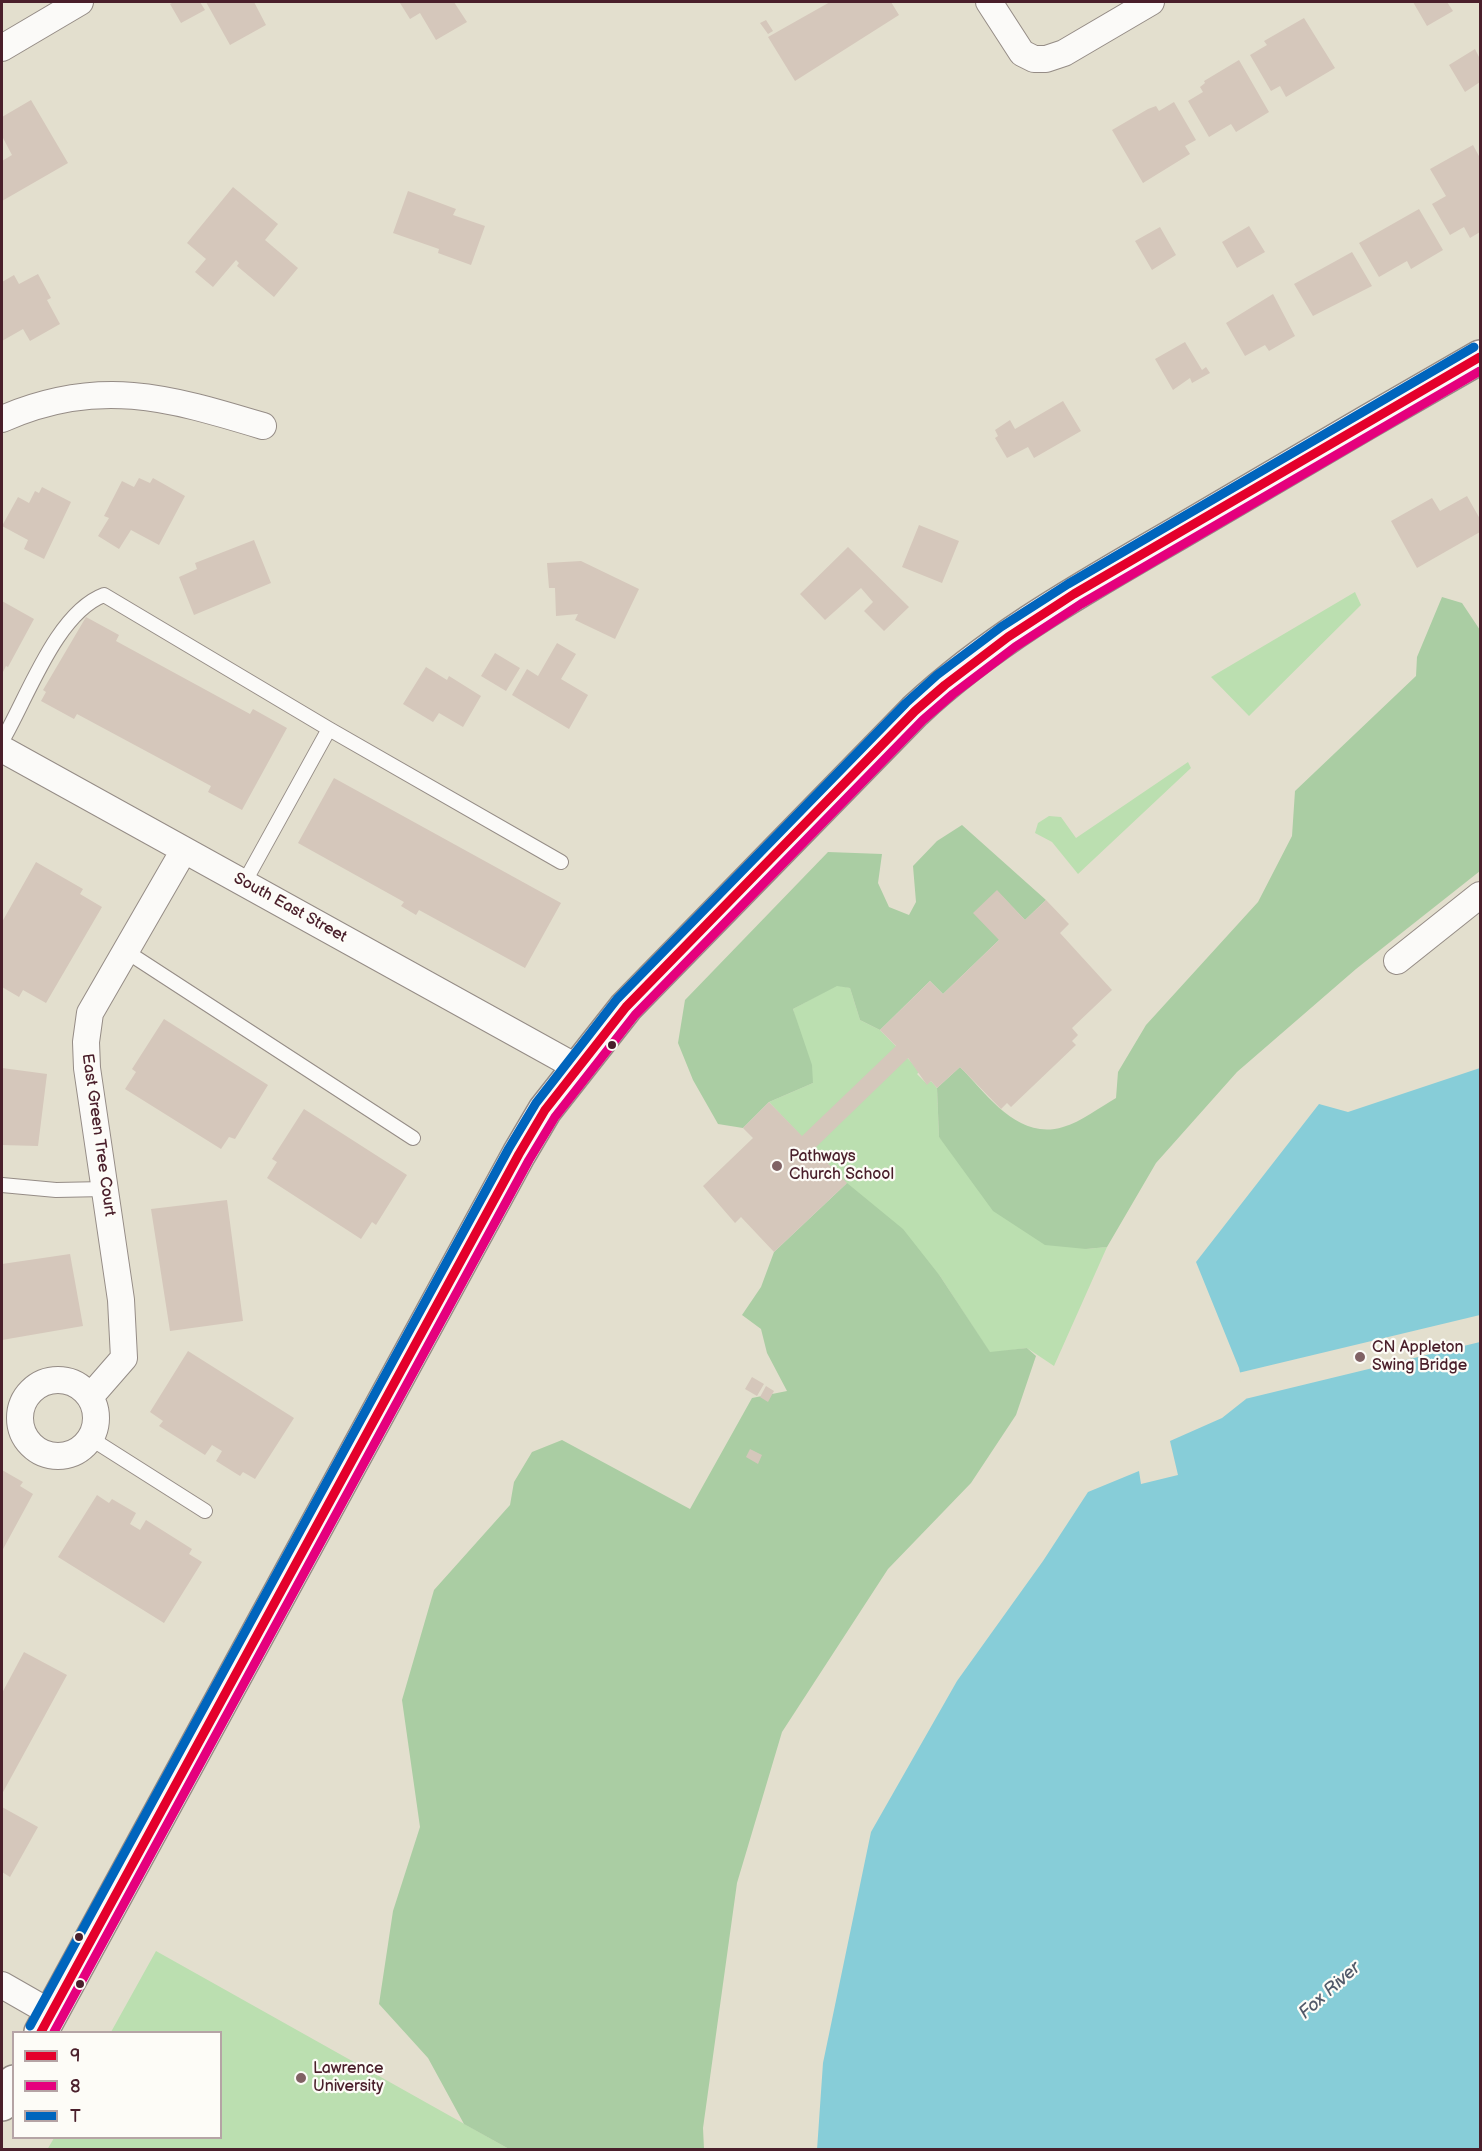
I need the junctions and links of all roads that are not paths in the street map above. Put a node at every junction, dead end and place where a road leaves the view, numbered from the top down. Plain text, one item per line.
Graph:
1 (80, 2) edge
2 (989, 2) edge
3 (1151, 2) edge
4 (2, 48) edge
5 (1480, 357) edge
6 (2, 419) edge
7 (264, 426) dead end
8 (329, 729) junction
9 (2, 741) edge
10 (2, 749) edge
11 (184, 850) junction
12 (561, 862) dead end
13 (244, 884) junction
14 (1480, 895) edge
15 (124, 950) junction
16 (1397, 961) dead end
17 (578, 1068) junction
18 (413, 1138) dead end
19 (2, 1185) edge
20 (105, 1189) junction
21 (90, 1397) junction
22 (90, 1438) junction
23 (205, 1511) dead end
24 (2, 1985) edge
25 (46, 2023) edge
26 (12, 2086) edge
27 (2, 2104) edge

1 - 4 street
2 - 3 street
5 - 17 street
6 - 7 street
8 - 9 lane
8 - 12 lane
8 - 13 lane
10 - 11 street, South East Street
11 - 13 street, South East Street
11 - 15 street, East Green Tree Court
13 - 17 street, South East Street
14 - 16 street
15 - 18 lane
15 - 20 street, East Green Tree Court
17 - 25 street
19 - 20 lane
20 - 21 street, East Green Tree Court
21 - 22 street
21 - 22 street
22 - 23 lane
24 - 25 street
26 - 27 street

